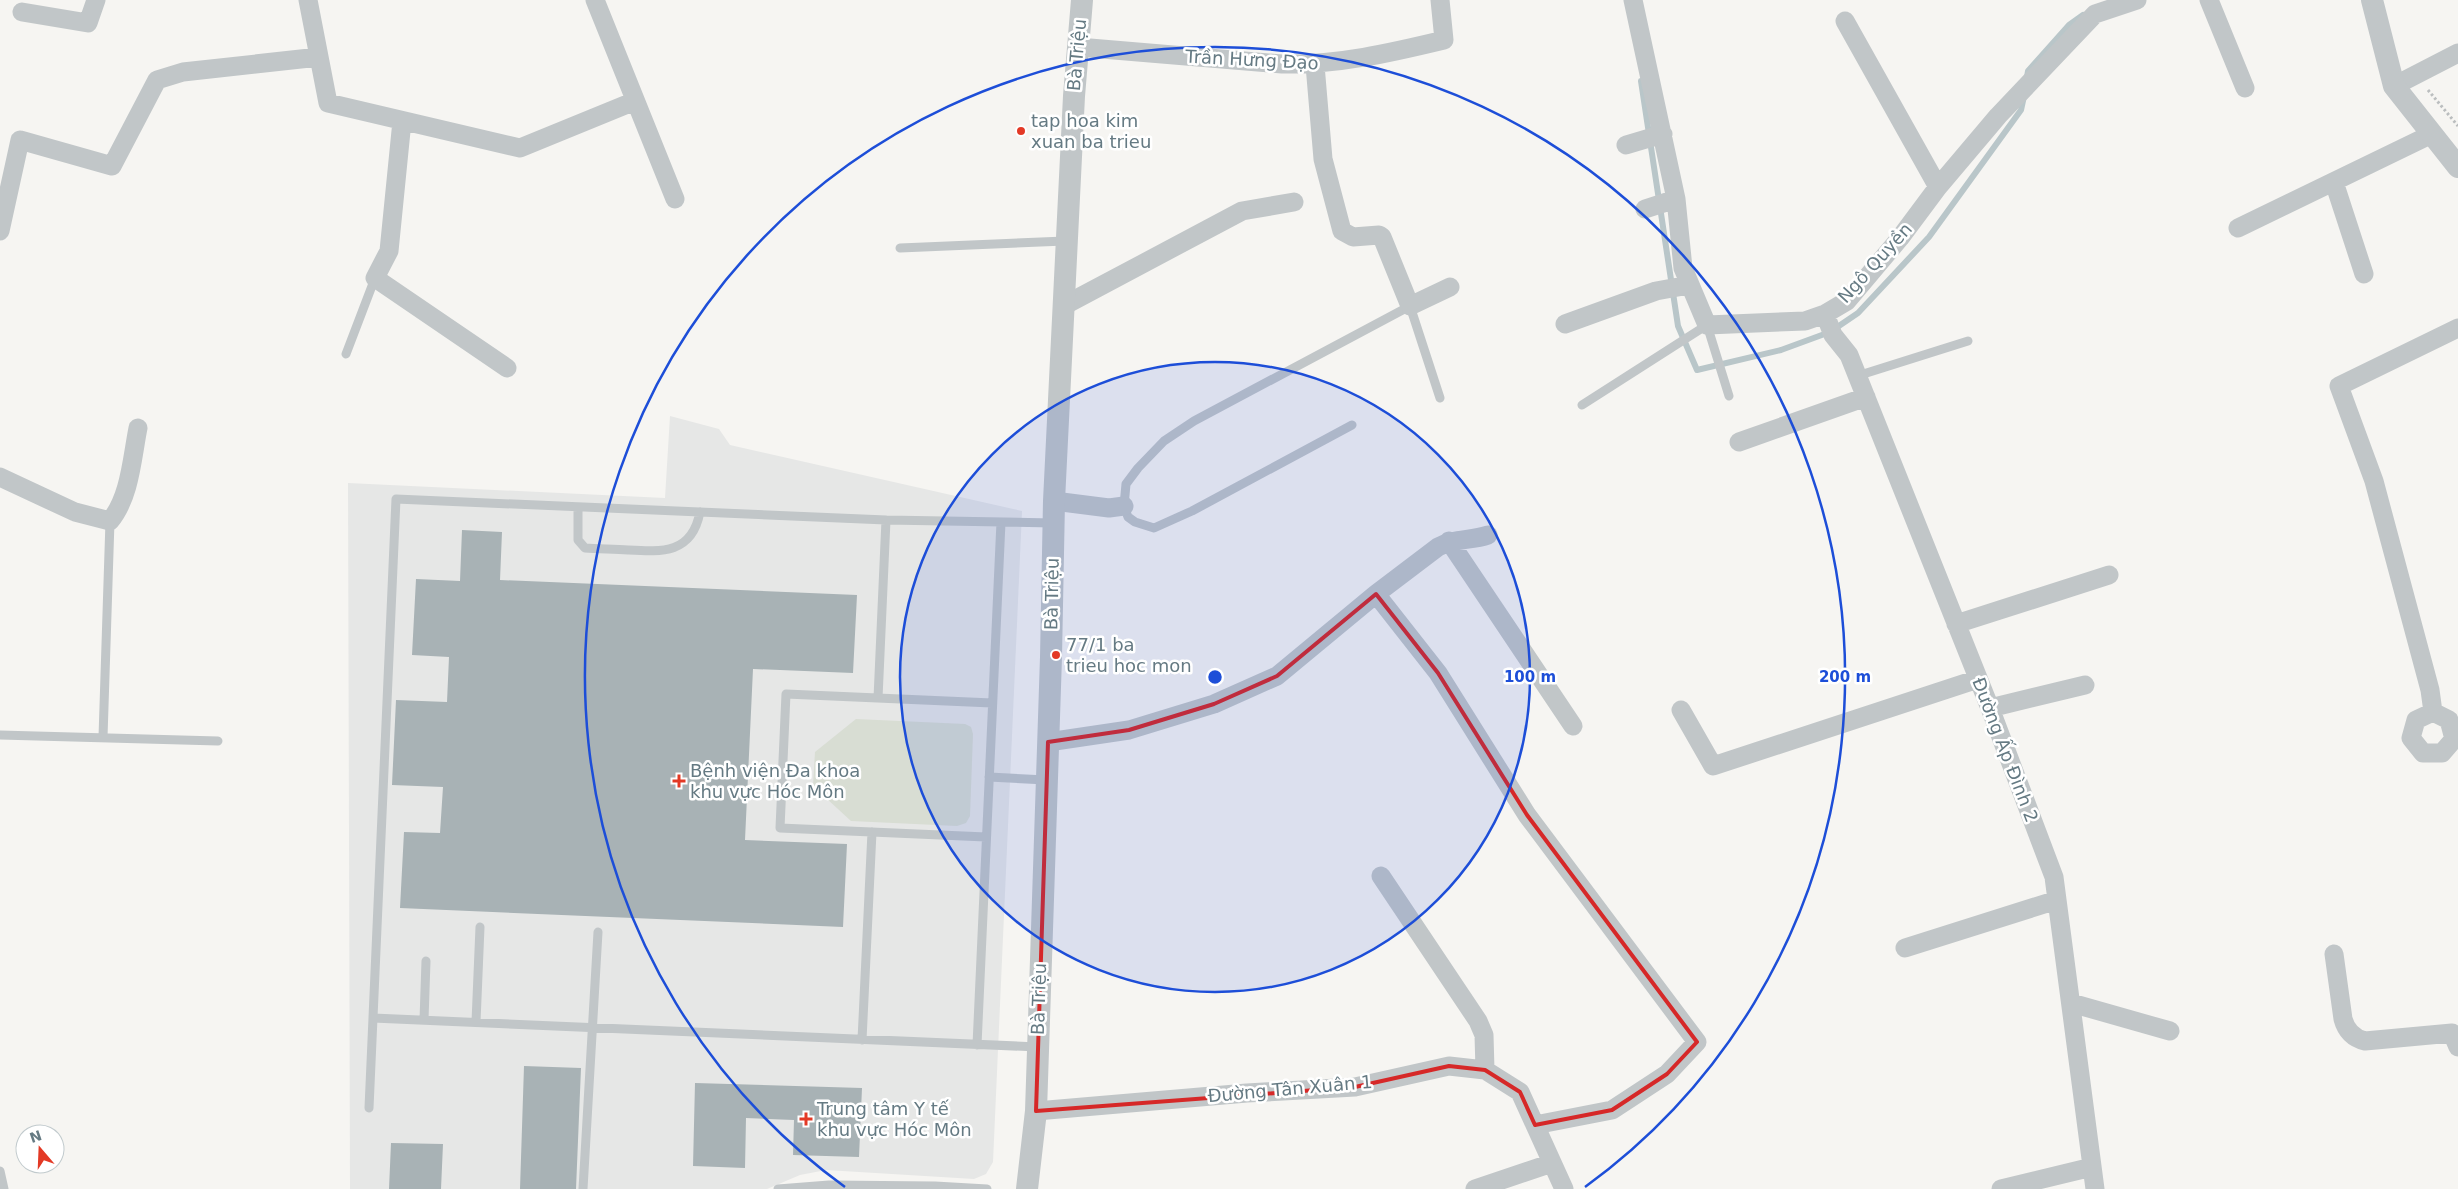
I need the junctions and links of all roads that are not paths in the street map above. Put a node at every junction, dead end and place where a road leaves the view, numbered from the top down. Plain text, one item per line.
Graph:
1 (96, 0) edge
2 (308, 0) edge
3 (596, 0) edge
4 (1082, 0) edge
5 (1440, 0) edge
6 (1633, 0) edge
7 (2136, 0) edge
8 (2372, 0) edge
9 (2210, 1) edge
10 (22, 12) dead end
11 (1846, 21) dead end
12 (1078, 47) junction
13 (2458, 53) edge
14 (319, 57) junction
15 (1315, 65) junction
16 (2394, 86) junction
17 (2245, 88) dead end
18 (635, 101) junction
19 (402, 120) junction
20 (2432, 134) junction
21 (1659, 135) junction
22 (1630, 144) dead end
23 (2458, 167) edge
24 (2334, 182) junction
25 (1938, 187) junction
26 (674, 199) dead end
27 (1673, 200) junction
28 (1294, 202) dead end
29 (1645, 209) dead end
30 (2238, 228) dead end
31 (0, 231) edge
32 (1068, 241) junction
33 (900, 248) dead end
34 (2364, 274) dead end
35 (375, 278) junction
36 (1685, 285) junction
37 (1450, 287) dead end
38 (1065, 305) junction
39 (1410, 306) junction
40 (1565, 324) dead end
41 (1706, 325) junction
42 (1829, 326) junction
43 (2458, 328) edge
44 (1968, 341) dead end
45 (346, 354) dead end
46 (507, 368) dead end
47 (1857, 376) junction
48 (1728, 396) dead end
49 (1866, 397) junction
50 (1440, 398) dead end
51 (1582, 405) dead end
52 (1352, 425) dead end
53 (138, 428) dead end
54 (1739, 442) dead end
55 (0, 477) edge
56 (1124, 506) junction
57 (578, 507) junction
58 (700, 512) junction
59 (1054, 512) junction
60 (886, 520) junction
61 (110, 521) junction
62 (1001, 522) junction
63 (1488, 535) dead end
64 (1449, 541) junction
65 (2109, 574) dead end
66 (1376, 594) junction
67 (1956, 624) junction
68 (1978, 679) junction
69 (2085, 685) dead end
70 (878, 698) junction
71 (992, 703) junction
72 (1990, 708) junction
73 (1681, 710) dead end
74 (2433, 712) dead end
75 (1573, 726) dead end
76 (0, 735) edge
77 (103, 736) junction
78 (218, 741) dead end
79 (1048, 742) junction
80 (989, 777) junction
81 (1047, 780) junction
82 (872, 832) junction
83 (986, 837) junction
84 (1381, 876) dead end
85 (2057, 900) junction
86 (480, 927) dead end
87 (598, 932) dead end
88 (1906, 948) dead end
89 (2334, 954) dead end
90 (426, 961) dead end
91 (2071, 1003) junction
92 (372, 1018) junction
93 (424, 1020) junction
94 (476, 1022) junction
95 (593, 1028) junction
96 (2170, 1031) dead end
97 (862, 1040) junction
98 (977, 1045) junction
99 (2458, 1047) edge
100 (1038, 1048) junction
101 (1485, 1070) junction
102 (369, 1108) dead end
103 (1036, 1111) junction
104 (1535, 1124) junction
105 (1552, 1163) junction
106 (2092, 1167) junction
107 (0, 1171) edge
108 (2, 1188) edge
109 (583, 1189) edge
110 (778, 1189) edge
111 (988, 1189) edge
112 (1027, 1189) edge
113 (1475, 1189) edge
114 (1564, 1189) edge
115 (2001, 1189) edge
116 (2095, 1189) edge

1 - 10 street
2 - 14 street
3 - 18 street
4 - 12 street, Bà Triệu
5 - 15 street, Trần Hưng Đạo
6 - 21 street
7 - 25 street, Ngô Quyền
8 - 16 street
9 - 17 street
11 - 25 street
12 - 15 street, Trần Hưng Đạo
12 - 32 street, Bà Triệu
13 - 16 street
14 - 19 street
14 - 31 street
15 - 39 street
16 - 20 street
18 - 19 street
18 - 26 street
19 - 35 street
20 - 23 street
20 - 24 street
21 - 22 street
21 - 27 street
24 - 30 street
24 - 34 street
25 - 42 street, Ngô Quyền
27 - 29 street
27 - 36 street
28 - 38 street
32 - 33 lane
32 - 38 street, Bà Triệu
35 - 45 lane
35 - 46 street
36 - 40 street
36 - 41 street
37 - 39 street
38 - 59 street, Bà Triệu
39 - 50 lane
39 - 56 lane
41 - 42 street, Ngô Quyền
41 - 48 lane
41 - 51 lane
42 - 47 street, Đường Ấp Đình 2
43 - 74 street
44 - 47 lane
47 - 49 street, Đường Ấp Đình 2
49 - 54 street
49 - 67 street, Đường Ấp Đình 2
52 - 56 lane
53 - 61 street
55 - 61 street
56 - 59 street
57 - 58 lane
57 - 58 lane
57 - 92 lane
58 - 60 lane
59 - 62 lane
59 - 79 street, Bà Triệu
60 - 62 lane
60 - 70 lane
61 - 77 lane
62 - 71 lane
63 - 64 street
64 - 66 street
64 - 75 street
65 - 67 street
66 - 79 street
66 - 104 street
67 - 68 street, Đường Ấp Đình 2
68 - 72 street, Đường Ấp Đình 2
68 - 73 street
69 - 72 street
70 - 71 lane
70 - 82 lane
71 - 80 lane
72 - 85 street, Đường Ấp Đình 2
76 - 77 lane
77 - 78 lane
79 - 81 street, Bà Triệu
80 - 81 lane
80 - 83 lane
81 - 100 street, Bà Triệu
82 - 83 lane
82 - 97 lane
83 - 98 lane
84 - 101 street
85 - 88 street
85 - 91 street, Đường Ấp Đình 2
86 - 94 lane
87 - 95 lane
89 - 99 street
90 - 93 lane
91 - 96 street
91 - 106 street, Đường Ấp Đình 2
92 - 93 lane
92 - 102 lane
93 - 94 lane
94 - 95 lane
95 - 97 lane
95 - 109 lane
97 - 98 lane
98 - 100 lane
100 - 103 street, Bà Triệu
101 - 103 street, Đường Tân Xuân 1
101 - 104 street, Đường Tân Xuân 1
103 - 112 street, Bà Triệu
104 - 105 street, Đường Tân Xuân 1
105 - 113 street
105 - 114 street, Đường Tân Xuân 1
106 - 115 street
106 - 116 street, Đường Ấp Đình 2
107 - 108 lane
110 - 111 lane

